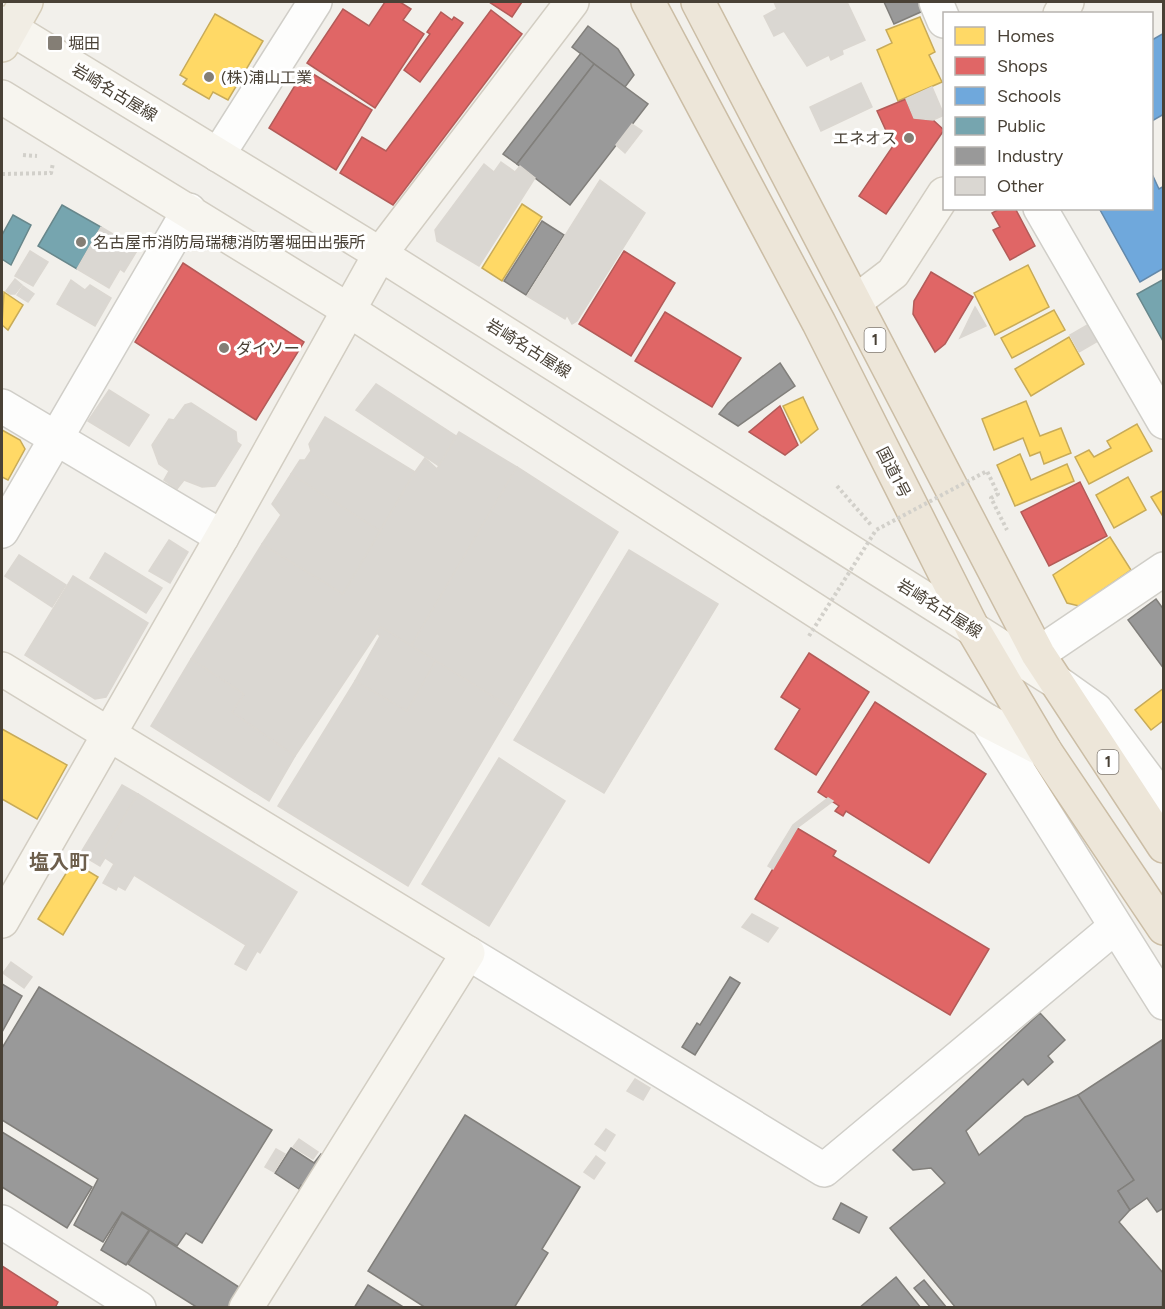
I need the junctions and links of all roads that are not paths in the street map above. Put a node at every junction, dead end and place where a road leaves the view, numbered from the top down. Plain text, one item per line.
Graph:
1 (315, 2) edge
2 (572, 2) edge
3 (648, 2) edge
4 (698, 2) edge
5 (936, 2) edge
6 (943, 17) edge
7 (10, 25) edge
8 (2, 97) edge
9 (218, 155) junction
10 (943, 197) edge
11 (189, 210) junction
12 (1041, 210) edge
13 (380, 254) junction
14 (855, 302) junction
15 (350, 311) junction
16 (2, 406) edge
17 (1164, 422) edge
18 (57, 439) junction
19 (2, 531) edge
20 (222, 537) junction
21 (1164, 569) edge
22 (973, 629) junction
23 (1045, 667) junction
24 (2, 669) edge
25 (987, 721) junction
26 (110, 735) junction
27 (1045, 751) junction
28 (1164, 801) edge
29 (1164, 846) edge
30 (2, 921) edge
31 (1115, 927) junction
32 (1164, 928) edge
33 (468, 953) junction
34 (1164, 1003) edge
35 (2, 1222) edge
36 (139, 1308) edge
37 (246, 1308) edge

1 - 9 street
2 - 13 main road
3 - 22 highway, 国道1号
4 - 14 highway, 1
5 - 6 street
7 - 9 main road, 岩崎名古屋線
8 - 11 main road
9 - 13 main road, 岩崎名古屋線
10 - 14 main road
11 - 15 main road
11 - 18 street
12 - 17 street
13 - 15 main road
13 - 22 main road, 岩崎名古屋線
14 - 23 highway, 1
15 - 20 main road
15 - 25 main road
16 - 18 street
18 - 19 street
18 - 20 street
20 - 26 main road
21 - 23 street
22 - 23 main road, 岩崎名古屋線
22 - 27 highway, 国道1号
23 - 28 street
23 - 29 highway, 1
24 - 26 main road
25 - 27 main road
25 - 31 street
26 - 30 main road
26 - 33 main road
27 - 32 highway, 国道1号
31 - 33 street
31 - 34 street
33 - 37 main road
35 - 36 street

